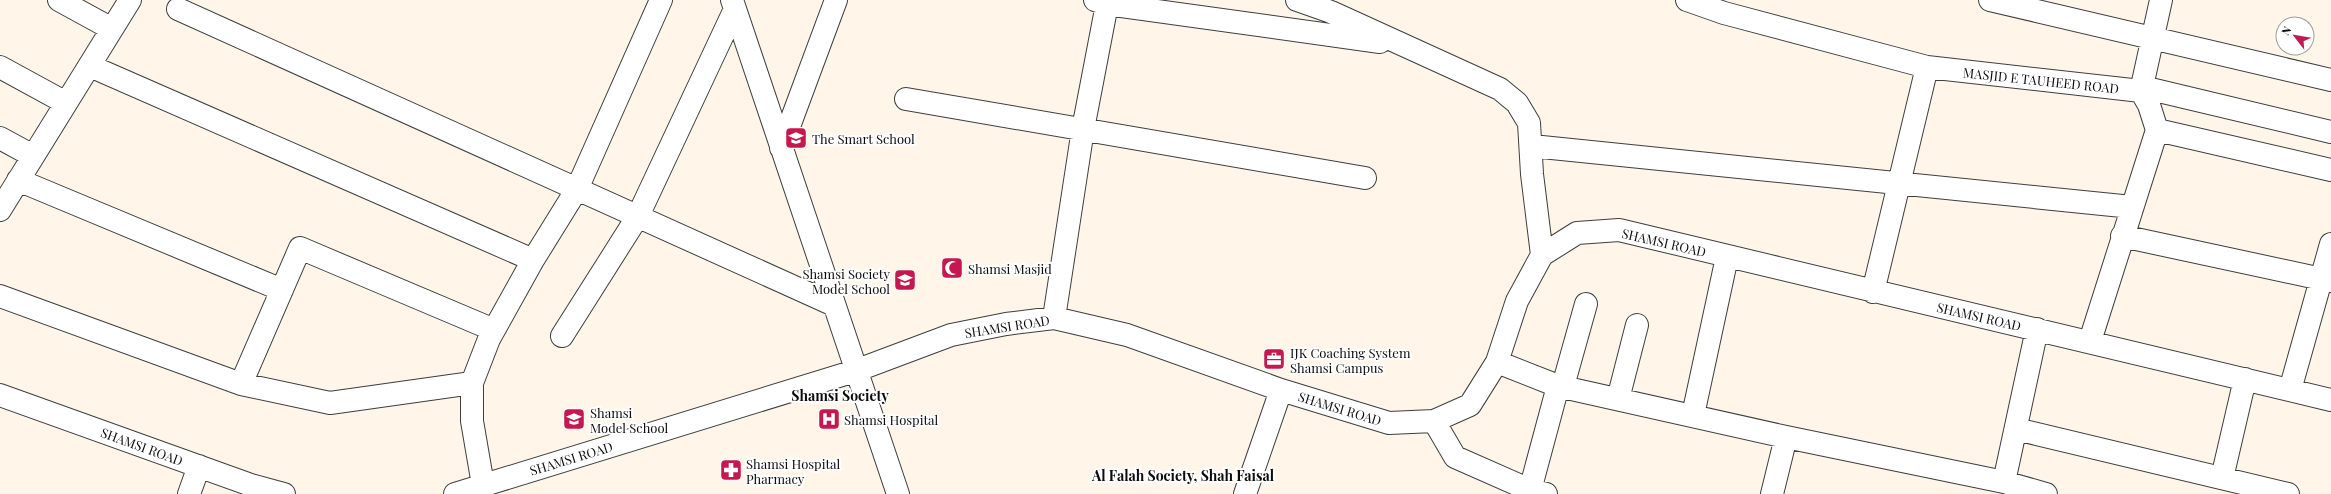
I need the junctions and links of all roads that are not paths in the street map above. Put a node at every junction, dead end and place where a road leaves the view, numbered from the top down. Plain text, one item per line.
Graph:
1 (59, 0) edge
2 (130, 0) edge
3 (661, 0) edge
4 (836, 0) edge
5 (1297, 0) edge
6 (1687, 0) edge
7 (1990, 0) edge
8 (2161, 0) edge
9 (1101, 2) edge
10 (733, 4) edge
11 (1333, 6) edge
12 (1726, 7) edge
13 (178, 9) dead end
14 (112, 29) junction
15 (2153, 38) junction
16 (1405, 45) junction
17 (90, 66) junction
18 (0, 67) edge
19 (1927, 68) junction
20 (2331, 80) edge
21 (2141, 89) junction
22 (906, 99) dead end
23 (66, 104) junction
24 (1083, 129) junction
25 (2157, 130) junction
26 (2331, 132) edge
27 (0, 138) edge
28 (1532, 146) junction
29 (781, 148) junction
30 (33, 156) junction
31 (2331, 170) edge
32 (1365, 178) dead end
33 (18, 180) junction
34 (1898, 183) junction
35 (578, 189) junction
36 (2132, 207) junction
37 (0, 210) edge
38 (638, 216) junction
39 (2122, 236) junction
40 (2331, 244) edge
41 (1542, 255) junction
42 (1727, 257) junction
43 (533, 260) junction
44 (2326, 280) edge
45 (282, 290) junction
46 (1873, 292) junction
47 (0, 296) edge
48 (1586, 304) dead end
49 (834, 305) junction
50 (1054, 318) junction
51 (1637, 325) dead end
52 (2037, 329) junction
53 (494, 330) junction
54 (562, 336) dead end
55 (2090, 341) junction
56 (1497, 362) junction
57 (855, 371) junction
58 (2245, 379) junction
59 (472, 383) junction
60 (241, 384) junction
61 (1561, 386) junction
62 (1281, 390) junction
63 (2290, 390) junction
64 (0, 395) edge
65 (1618, 399) junction
66 (2331, 400) edge
67 (1693, 416) junction
68 (1434, 421) junction
69 (2016, 429) junction
70 (1786, 437) junction
71 (199, 466) junction
72 (2222, 478) junction
73 (2004, 482) junction
74 (483, 485) junction
75 (1535, 493) edge
76 (189, 494) edge
77 (284, 494) edge
78 (455, 494) edge
79 (898, 494) edge
80 (1245, 494) edge
81 (1772, 494) edge
82 (2046, 494) edge
83 (2288, 494) edge

1 - 14 street
2 - 14 street
3 - 35 street
4 - 29 street
5 - 11 street
6 - 12 street, MASJID E TAUHEED ROAD
7 - 15 street
8 - 15 street
9 - 16 street
9 - 24 street
10 - 29 street
10 - 38 street
11 - 16 street
12 - 19 street, MASJID E TAUHEED ROAD
13 - 35 street
14 - 17 street
15 - 20 street
15 - 21 street
16 - 28 street
17 - 23 street
17 - 43 street
18 - 23 street
19 - 21 street, MASJID E TAUHEED ROAD
19 - 34 street
21 - 25 street
21 - 26 street, MASJID E TAUHEED ROAD
22 - 24 street
23 - 30 street
24 - 32 street
24 - 50 street
25 - 31 street
25 - 36 street
27 - 30 street
28 - 34 street
28 - 41 street
29 - 49 street
30 - 33 street
33 - 37 street
33 - 45 street
34 - 36 street
34 - 46 street
35 - 38 street
35 - 43 street
36 - 39 street
38 - 49 street
38 - 54 street
39 - 44 street
39 - 55 street
40 - 44 street
41 - 42 street, SHAMSI ROAD
41 - 56 street, SHAMSI ROAD
42 - 46 street, SHAMSI ROAD
42 - 67 street
43 - 53 street
44 - 63 street
45 - 53 street
45 - 60 street
46 - 52 street, SHAMSI ROAD
47 - 60 street
48 - 61 street
49 - 57 street
50 - 57 street, SHAMSI ROAD
50 - 62 street, SHAMSI ROAD
51 - 65 street
52 - 55 street, SHAMSI ROAD
52 - 69 street
53 - 59 street
55 - 58 street, SHAMSI ROAD
56 - 61 street
56 - 68 street, SHAMSI ROAD
57 - 74 street, SHAMSI ROAD
57 - 79 street
58 - 63 street, SHAMSI ROAD
58 - 72 street
59 - 60 street
59 - 74 street
61 - 65 street
61 - 75 street
62 - 68 street, SHAMSI ROAD
62 - 80 street
63 - 66 street, SHAMSI ROAD
64 - 71 street, SHAMSI ROAD
65 - 67 street
67 - 70 street
68 - 75 street
69 - 72 street
69 - 73 street
70 - 73 street
70 - 81 street
71 - 76 street
71 - 77 street, SHAMSI ROAD
72 - 83 street
73 - 82 street
74 - 78 street, SHAMSI ROAD

